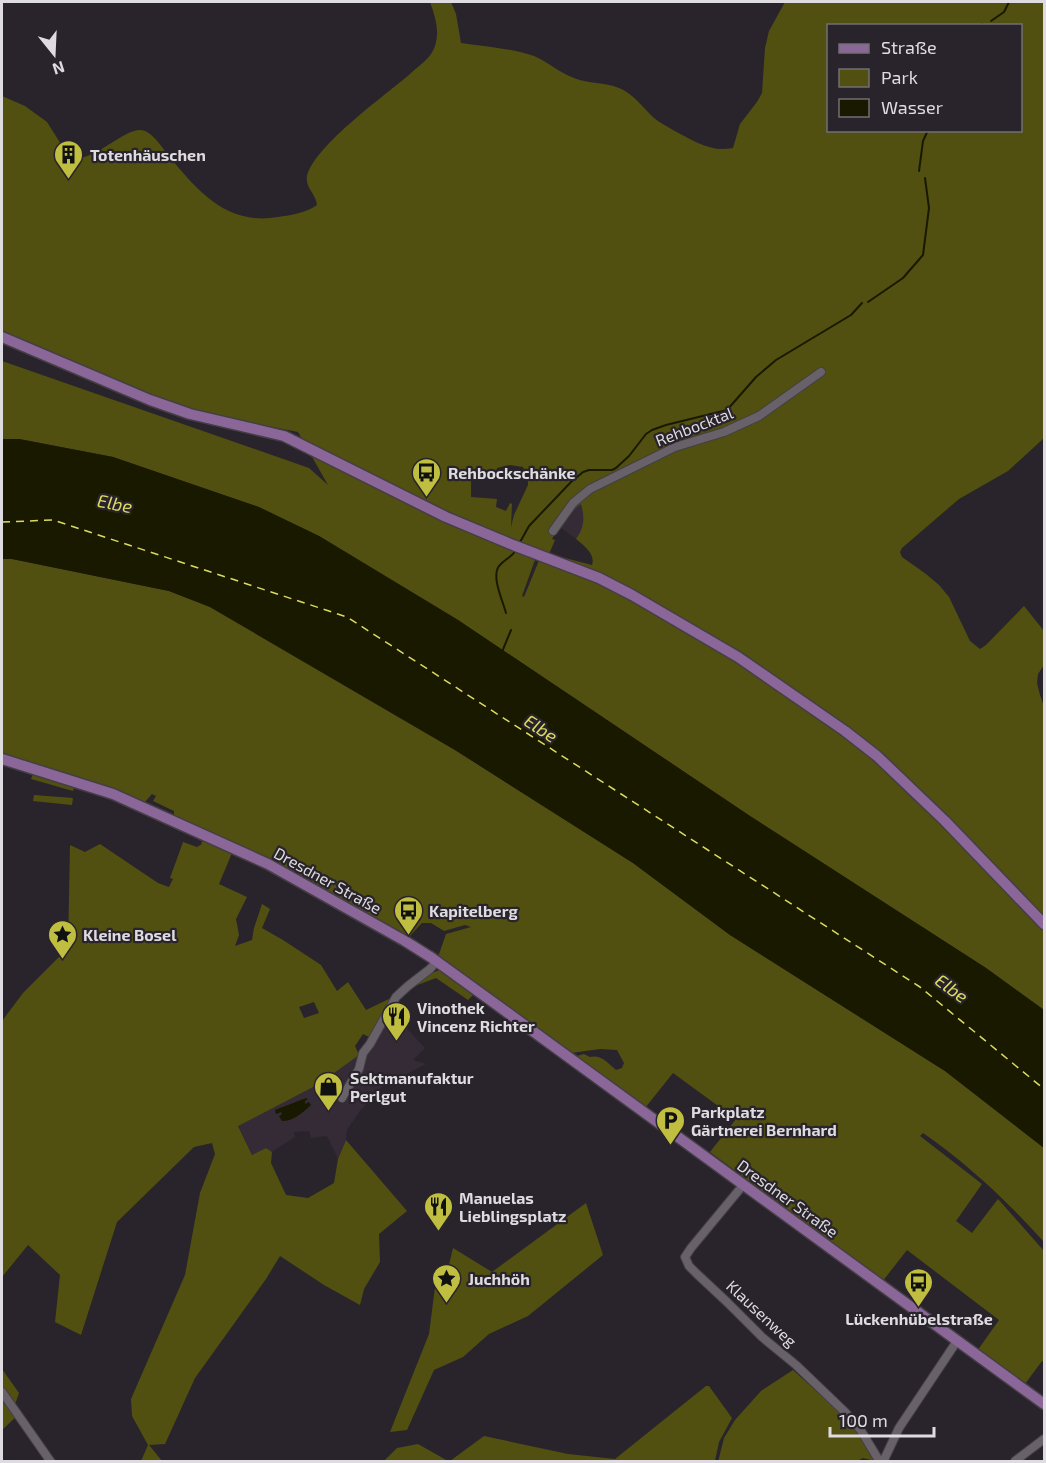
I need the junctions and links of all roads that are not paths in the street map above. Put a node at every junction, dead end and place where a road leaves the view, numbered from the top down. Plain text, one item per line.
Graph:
1 (2, 337) edge
2 (821, 372) dead end
3 (553, 531) dead end
4 (2, 759) edge
5 (1044, 924) edge
6 (436, 962) junction
7 (342, 1098) dead end
8 (744, 1184) junction
9 (957, 1341) junction
10 (2, 1392) edge
11 (1044, 1404) edge
12 (1044, 1439) edge
13 (51, 1461) edge
14 (881, 1461) edge
15 (1015, 1461) edge

1 - 5 main road
2 - 3 street, Rehbocktal
4 - 6 main road, Dresdner Straße
6 - 7 street
6 - 8 main road, Dresdner Straße
8 - 9 main road, Dresdner Straße
8 - 14 street, Klausenweg
9 - 11 main road, Dresdner Straße
9 - 14 street
10 - 13 street
12 - 15 street

